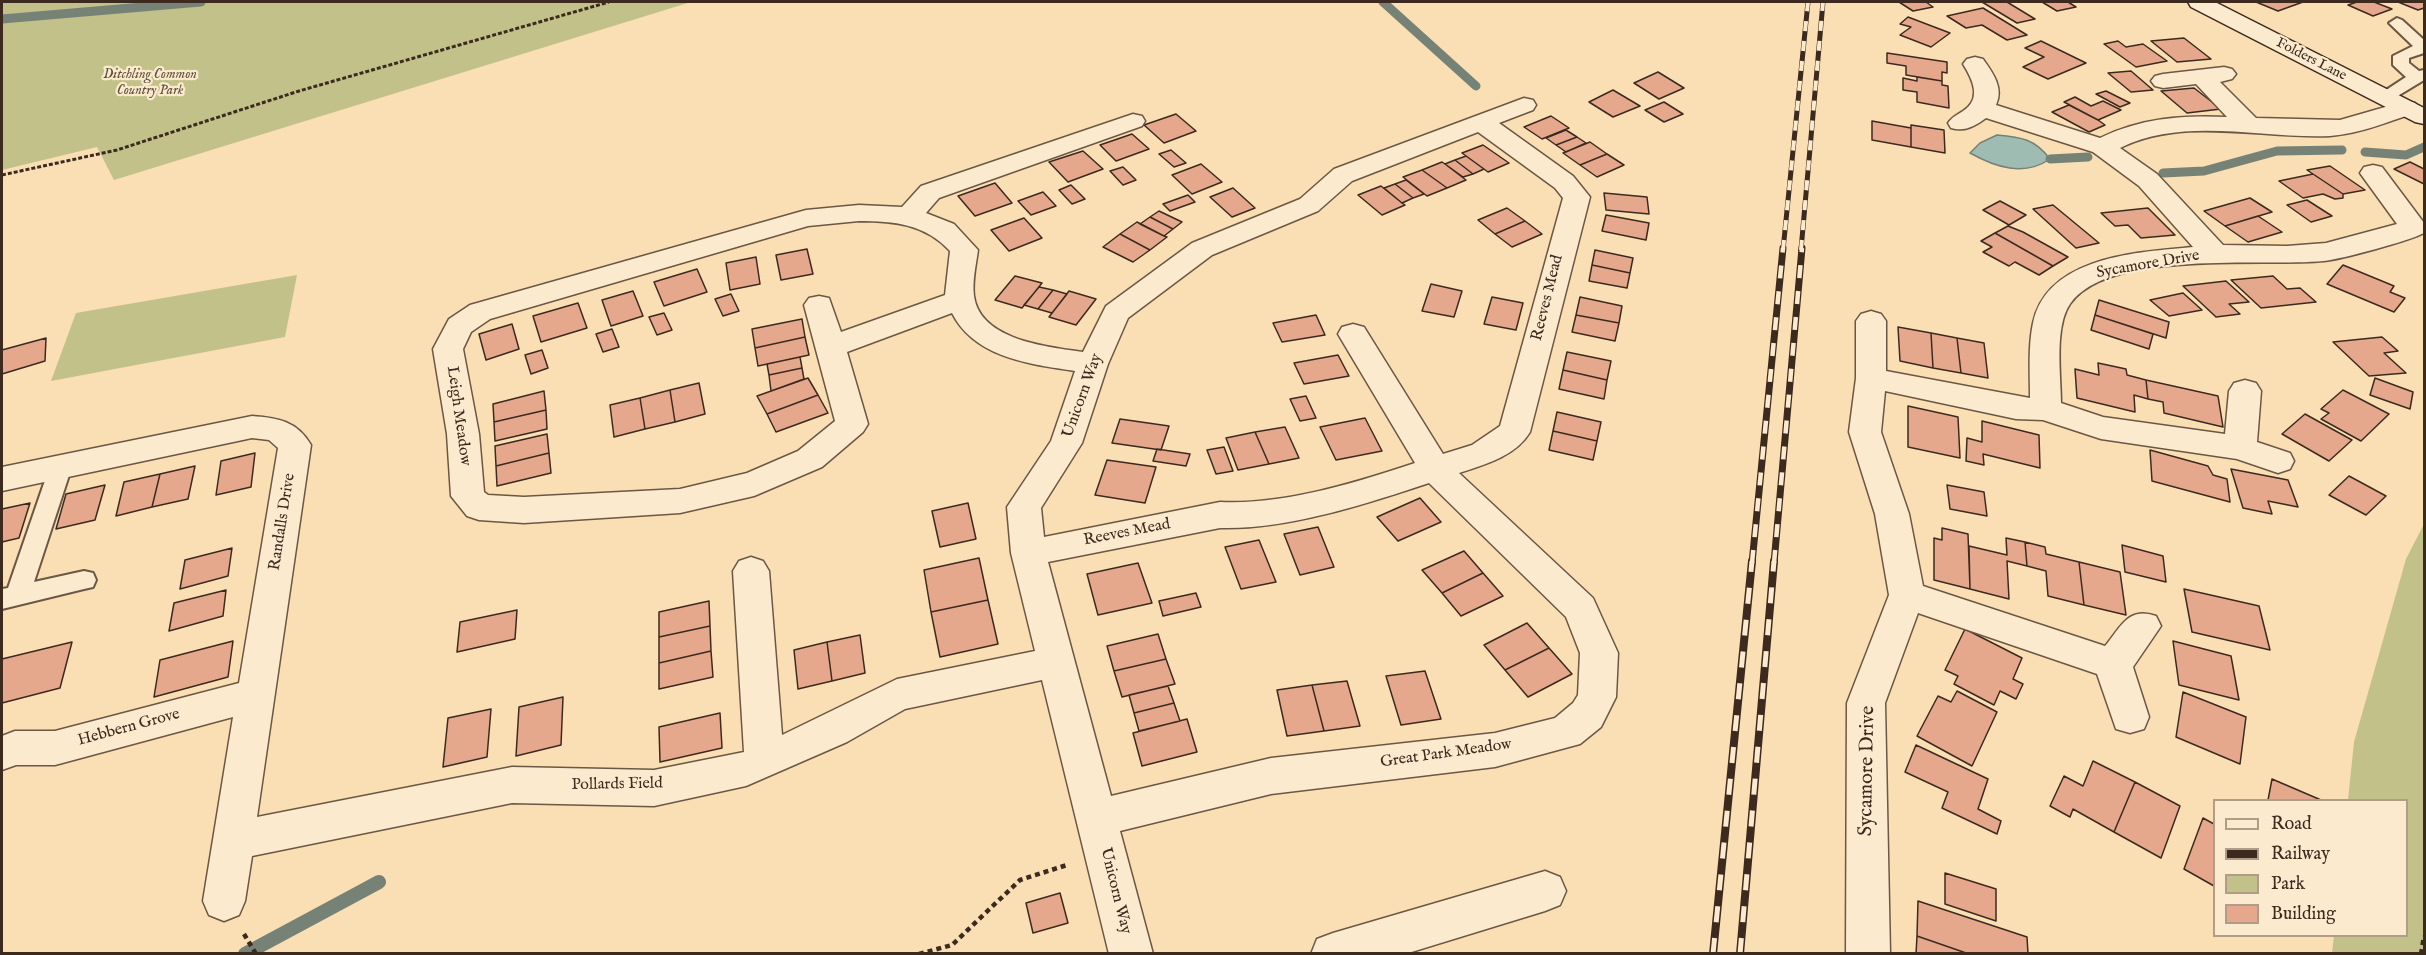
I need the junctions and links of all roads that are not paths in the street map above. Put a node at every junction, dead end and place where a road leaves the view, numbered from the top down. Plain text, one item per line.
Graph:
1 (2199, 2) edge
2 (2397, 22) dead end
3 (2424, 47) edge
4 (1975, 64) dead end
5 (2420, 76) edge
6 (2163, 81) dead end
7 (1524, 105) dead end
8 (1983, 108) junction
9 (2405, 108) edge
10 (1133, 121) dead end
11 (1482, 123) junction
12 (1960, 123) dead end
13 (2249, 125) junction
14 (2102, 147) junction
15 (2373, 173) dead end
16 (909, 215) junction
17 (2215, 254) junction
18 (960, 300) junction
19 (819, 305) dead end
20 (1871, 321) dead end
21 (1353, 334) dead end
22 (830, 346) junction
23 (1093, 364) junction
24 (1871, 378) junction
25 (2245, 391) dead end
26 (2045, 409) junction
27 (2240, 448) junction
28 (2278, 461) dead end
29 (62, 466) junction
30 (1436, 469) junction
31 (2, 478) edge
32 (1028, 553) junction
33 (751, 571) dead end
34 (84, 580) dead end
35 (1907, 595) junction
36 (10, 597) edge
37 (2143, 626) dead end
38 (1056, 662) junction
39 (2114, 664) junction
40 (255, 695) junction
41 (2130, 717) dead end
42 (2, 753) edge
43 (764, 761) junction
44 (1101, 836) junction
45 (233, 841) junction
46 (1545, 891) dead end
47 (224, 901) dead end
48 (1131, 954) edge
49 (1333, 954) edge
50 (1868, 954) edge

1 - 9 street, Folders Lane
2 - 3 lane
3 - 5 lane
4 - 8 street
5 - 9 lane
6 - 13 street
7 - 11 street, Unicorn Way
8 - 12 street
8 - 14 street, Sycamore Drive
9 - 13 street
10 - 16 street
11 - 23 street, Unicorn Way
11 - 30 street, Reeves Mead
13 - 14 street
14 - 17 street, Sycamore Drive
15 - 17 street, Sycamore Drive
16 - 18 street, Leigh Meadow
16 - 22 street, Leigh Meadow
17 - 26 street, Sycamore Drive
18 - 22 street
18 - 23 street
19 - 22 street, Leigh Meadow
20 - 24 street
21 - 30 street
23 - 32 street, Unicorn Way
24 - 26 street
24 - 35 street
25 - 27 street
26 - 27 street
27 - 28 street
29 - 31 street, Randalls Drive
29 - 36 lane
29 - 40 street, Randalls Drive
30 - 32 street, Reeves Mead
30 - 44 street, Great Park Meadow
32 - 38 street, Unicorn Way
33 - 43 street
34 - 36 lane
35 - 39 street
35 - 50 street, Sycamore Drive
37 - 39 street
38 - 43 street, Pollards Field
38 - 44 street, Unicorn Way
39 - 41 street
40 - 42 street, Hebbern Grove
40 - 45 street, Randalls Drive
43 - 45 street, Pollards Field
44 - 48 street, Unicorn Way
45 - 47 street, Randalls Drive
46 - 49 street

